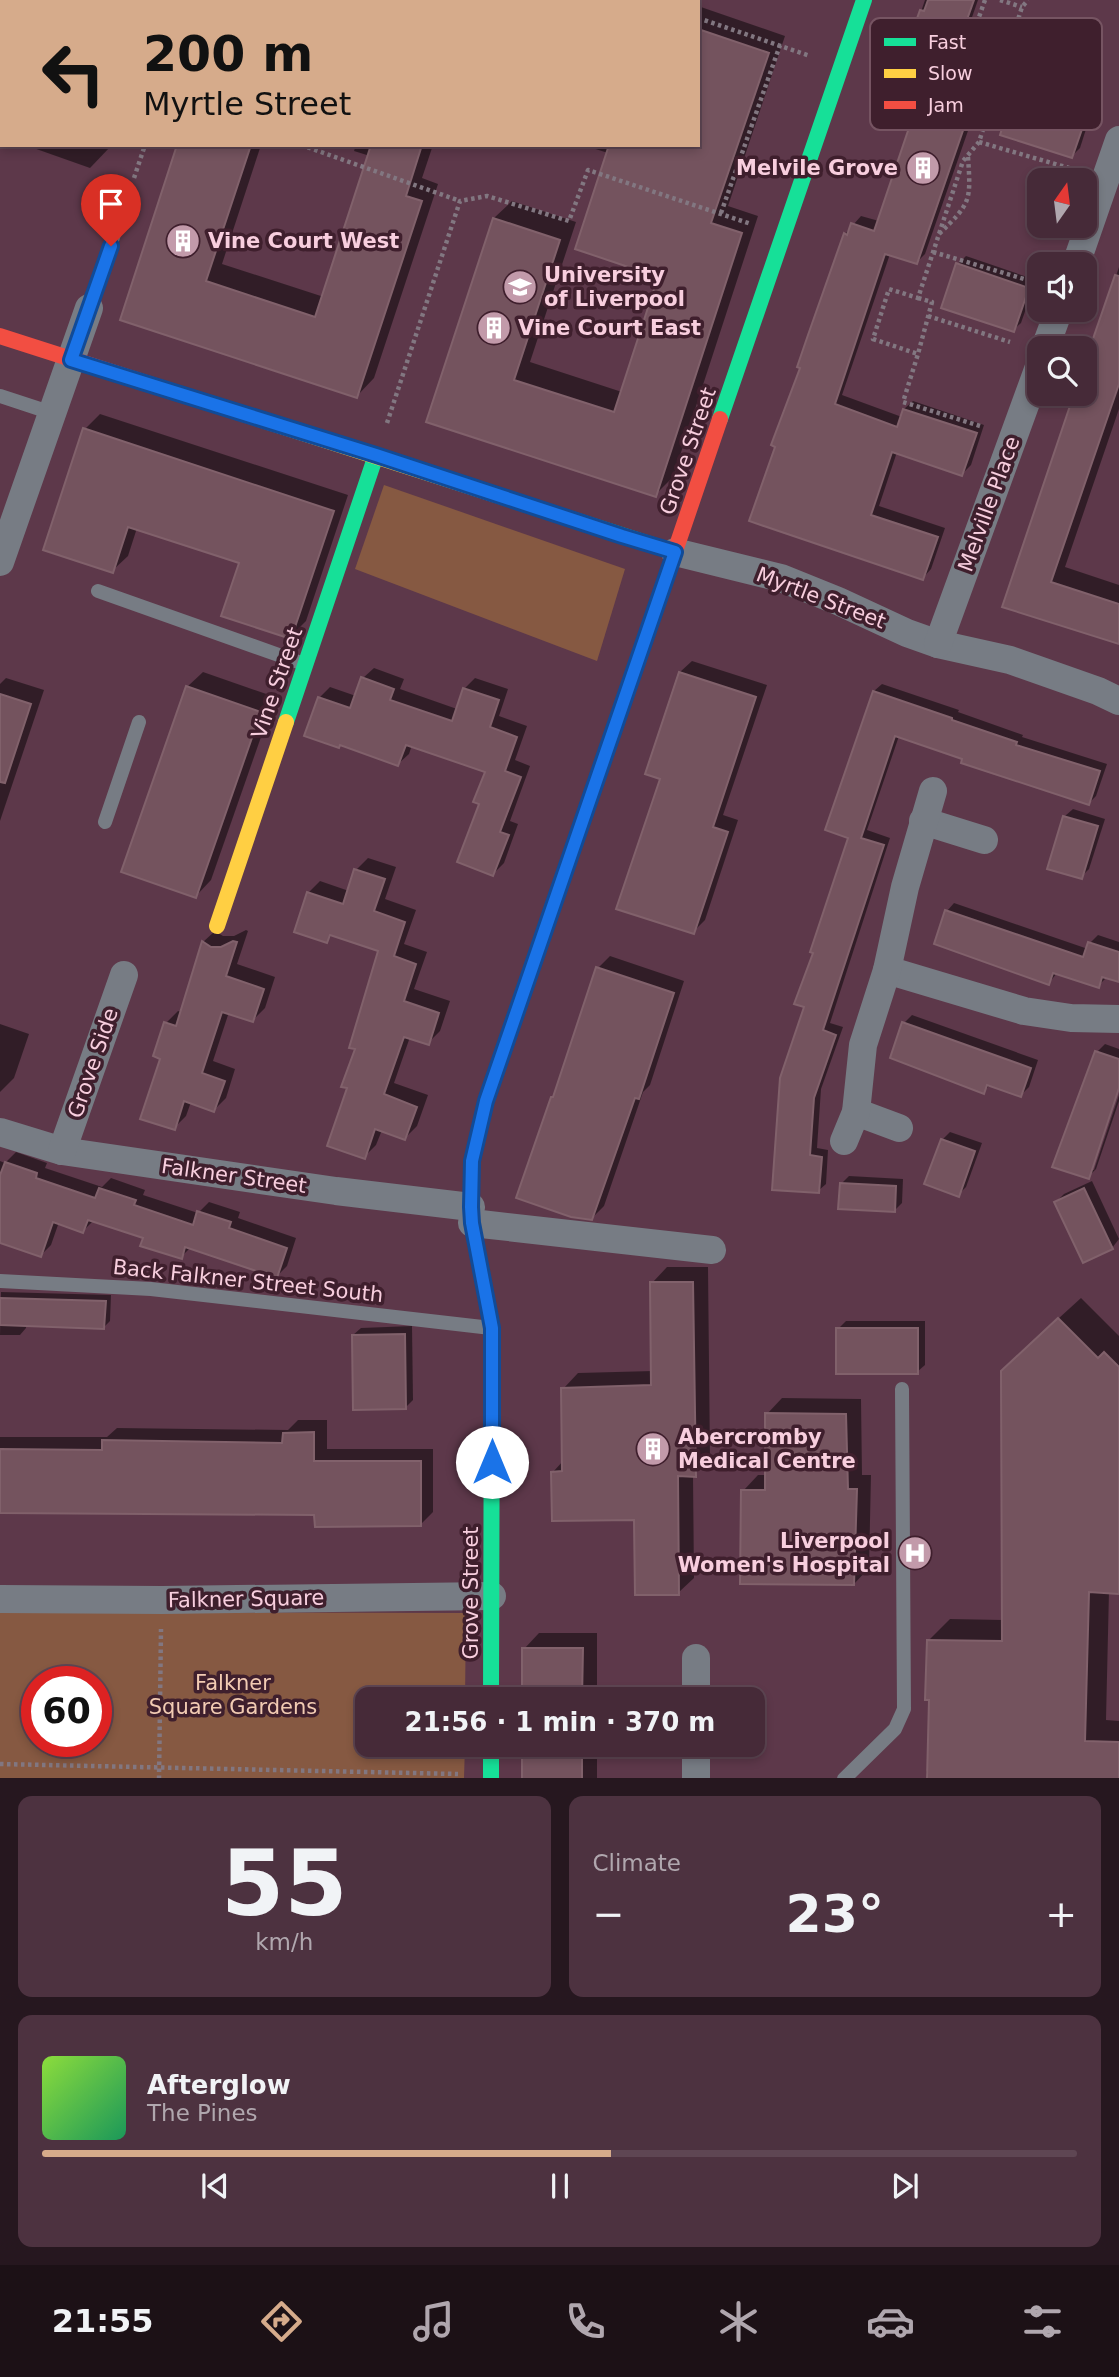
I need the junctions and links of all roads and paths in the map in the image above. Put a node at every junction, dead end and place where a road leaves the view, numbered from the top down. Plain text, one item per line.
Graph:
1 (864, 0) edge
2 (985, 0) edge
3 (1000, 0) edge
4 (1028, 0) edge
5 (1022, 8) junction
6 (979, 18) edge
7 (1019, 18) edge
8 (700, 19) edge
9 (780, 45) junction
10 (841, 66) junction
11 (983, 130) edge
12 (1119, 140) edge
13 (979, 142) junction
14 (144, 147) edge
15 (307, 147) edge
16 (968, 156) junction
17 (1069, 168) dead end
18 (127, 196) joint
19 (460, 201) junction
20 (721, 214) junction
21 (938, 235) junction
22 (785, 236) junction
23 (933, 252) junction
24 (1080, 252) edge
25 (1027, 280) edge
26 (918, 298) junction
27 (89, 308) joint
28 (929, 316) junction
29 (0, 336) edge
30 (1010, 342) dead end
31 (918, 354) junction
32 (71, 360) junction
33 (0, 396) edge
34 (1027, 400) edge
35 (52, 413) junction
36 (980, 426) dead end
37 (376, 455) junction
38 (675, 552) junction
39 (0, 562) edge
40 (97, 591) dead end
41 (938, 643) junction
42 (305, 664) junction
43 (1119, 701) edge
44 (139, 722) dead end
45 (933, 791) dead end
46 (923, 821) junction
47 (105, 822) dead end
48 (984, 840) dead end
49 (217, 926) dead end
50 (887, 970) junction
51 (124, 975) dead end
52 (1119, 1019) edge
53 (856, 1112) junction
54 (899, 1128) dead end
55 (0, 1132) edge
56 (845, 1141) dead end
57 (62, 1151) junction
58 (471, 1215) junction
59 (712, 1250) dead end
60 (0, 1282) edge
61 (492, 1328) junction
62 (902, 1390) dead end
63 (492, 1596) junction
64 (0, 1599) edge
65 (162, 1600) junction
66 (696, 1658) dead end
67 (491, 1687) edge
68 (696, 1687) edge
69 (491, 1757) edge
70 (696, 1757) edge
71 (0, 1764) edge
72 (158, 1766) junction
73 (491, 1776) edge
74 (159, 1778) edge
75 (695, 1778) edge
76 (845, 1778) edge

1 - 10 main road, Grove Street
2 - 6 path
3 - 5 path
4 - 5 path
5 - 7 path
8 - 9 path
9 - 10 path
9 - 20 path
10 - 22 main road, Grove Street
11 - 13 path
12 - 24 street
13 - 16 path
13 - 17 path
14 - 18 path
15 - 19 path
16 - 21 path
16 - 21 path
18 - 27 lane
19 - 20 path
19 - 37 path
20 - 22 path
21 - 23 path
22 - 38 main road, Grove Street
23 - 25 path
23 - 26 path
26 - 28 path
26 - 31 path
27 - 32 street
28 - 30 path
28 - 31 path
29 - 32 main road, Myrtle Street
31 - 36 path
32 - 35 street
32 - 37 main road, Myrtle Street
33 - 35 lane
34 - 41 street, Melville Place
35 - 39 street
37 - 38 main road, Myrtle Street
37 - 42 main road, Vine Street
38 - 41 street, Myrtle Street
38 - 58 main road, Grove Street
40 - 42 lane
41 - 43 street, Myrtle Street
42 - 49 main road, Vine Street
44 - 47 lane
45 - 46 street
46 - 48 street
46 - 50 street
50 - 52 street
50 - 53 street
51 - 57 street, Grove Side
53 - 54 street
53 - 56 street
55 - 57 street, Falkner Street
57 - 58 street, Falkner Street
58 - 59 street, Falkner Street
58 - 61 main road, Grove Street
60 - 61 lane, Back Falkner Street South
61 - 63 main road, Grove Street
62 - 76 lane
63 - 65 street, Falkner Square
63 - 67 main road, Grove Street
64 - 65 street, Falkner Square
65 - 72 path
66 - 68 street
69 - 73 main road
70 - 75 street
71 - 72 path
72 - 73 path
72 - 74 path

